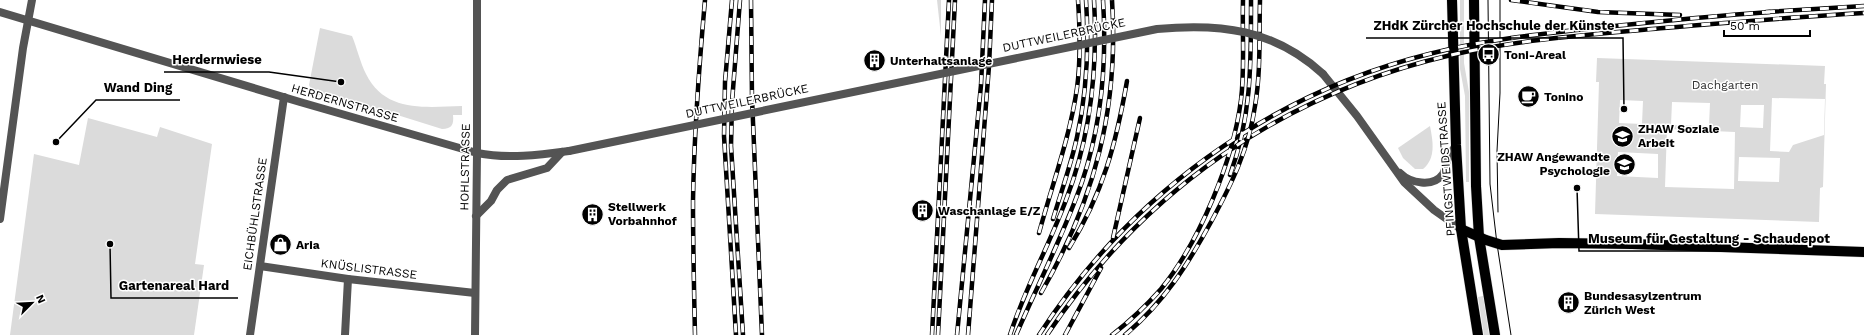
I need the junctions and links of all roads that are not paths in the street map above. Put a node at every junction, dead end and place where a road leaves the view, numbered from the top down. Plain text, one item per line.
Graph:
1 (32, 0) edge
2 (477, 0) edge
3 (1452, 0) edge
4 (1474, 0) edge
5 (0, 12) edge
6 (28, 21) junction
7 (284, 97) junction
8 (1456, 145) junction
9 (566, 151) junction
10 (477, 153) junction
11 (1386, 159) junction
12 (476, 216) junction
13 (0, 219) edge
14 (1461, 229) junction
15 (1479, 238) junction
16 (1864, 252) edge
17 (260, 266) junction
18 (348, 279) junction
19 (475, 293) junction
20 (250, 335) edge
21 (345, 335) edge
22 (475, 335) edge
23 (1478, 335) edge
24 (1495, 335) edge

1 - 6 street
2 - 10 street, HOHLSTRASSE
3 - 8 main road, PFINGSTWEIDSTRASSE
4 - 15 main road
5 - 6 street, HERDERNSTRASSE
6 - 7 street, HERDERNSTRASSE
6 - 13 street
7 - 10 street, HERDERNSTRASSE
7 - 17 street, EICHBÜHLSTRASSE
8 - 11 street
8 - 14 main road, PFINGSTWEIDSTRASSE
9 - 10 street, DUTTWEILERBRÜCKE
9 - 11 street, DUTTWEILERBRÜCKE, bridge
9 - 12 street
10 - 12 street, HOHLSTRASSE
11 - 14 street, DUTTWEILERBRÜCKE
12 - 19 street, HOHLSTRASSE
14 - 15 main road
14 - 23 main road, PFINGSTWEIDSTRASSE
15 - 16 main road
15 - 24 main road
17 - 18 street, KNÜSLISTRASSE
17 - 20 street, EICHBÜHLSTRASSE
18 - 19 street, KNÜSLISTRASSE
18 - 21 street
19 - 22 street, HOHLSTRASSE

